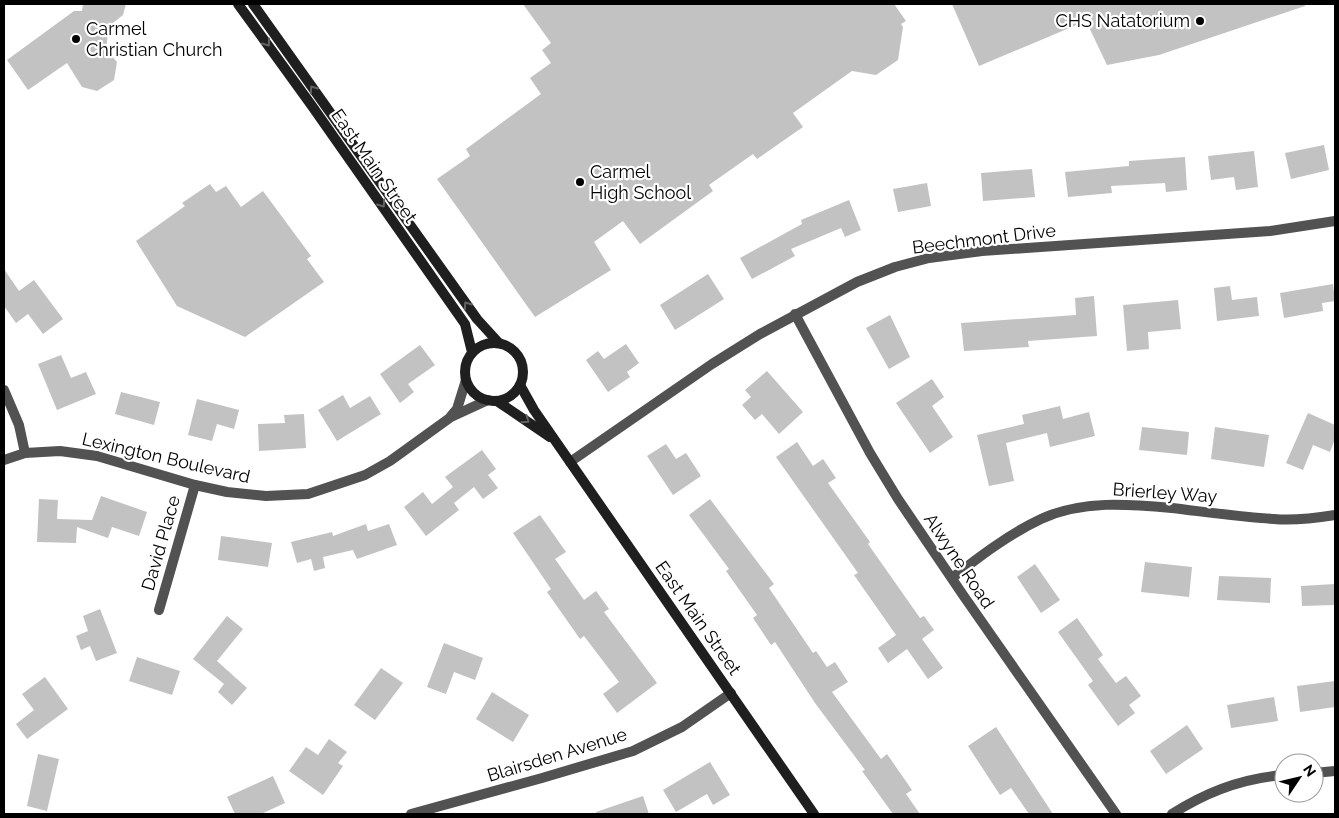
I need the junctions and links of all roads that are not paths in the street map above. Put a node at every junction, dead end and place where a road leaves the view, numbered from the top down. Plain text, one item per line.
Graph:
1 (238, 4) edge
2 (253, 4) edge
3 (1335, 221) edge
4 (795, 314) junction
5 (498, 342) junction
6 (472, 352) junction
7 (466, 380) junction
8 (520, 385) junction
9 (4, 390) edge
10 (493, 400) junction
11 (451, 417) junction
12 (555, 440) junction
13 (25, 452) junction
14 (4, 460) edge
15 (570, 462) junction
16 (195, 485) junction
17 (1335, 514) edge
18 (952, 578) junction
19 (159, 610) dead end
20 (731, 693) junction
21 (1274, 777) edge
22 (411, 814) edge
23 (814, 814) edge
24 (1116, 814) edge
25 (1172, 814) edge

1 -> 6 main road, East Main Street
5 -> 2 main road, East Main Street
3 - 4 street, Beechmont Drive
4 - 15 street, Beechmont Drive
4 - 18 street, Alwyne Road
5 - 6 main road
5 - 8 main road
6 - 7 main road
7 - 10 main road
7 - 11 street, Lexington Boulevard
8 - 10 main road
8 - 12 main road, East Main Street
9 - 13 street
10 - 11 street, Lexington Boulevard
10 -> 12 main road, East Main Street
11 - 16 street, Lexington Boulevard
12 - 15 main road, East Main Street
13 - 14 street, Lexington Boulevard
13 - 16 street, Lexington Boulevard
15 - 20 main road, East Main Street
16 - 19 street, David Place
17 - 18 street, Brierley Way
18 - 24 street, Alwyne Road
20 - 22 street, Blairsden Avenue
20 - 23 main road, East Main Street
21 - 25 street

